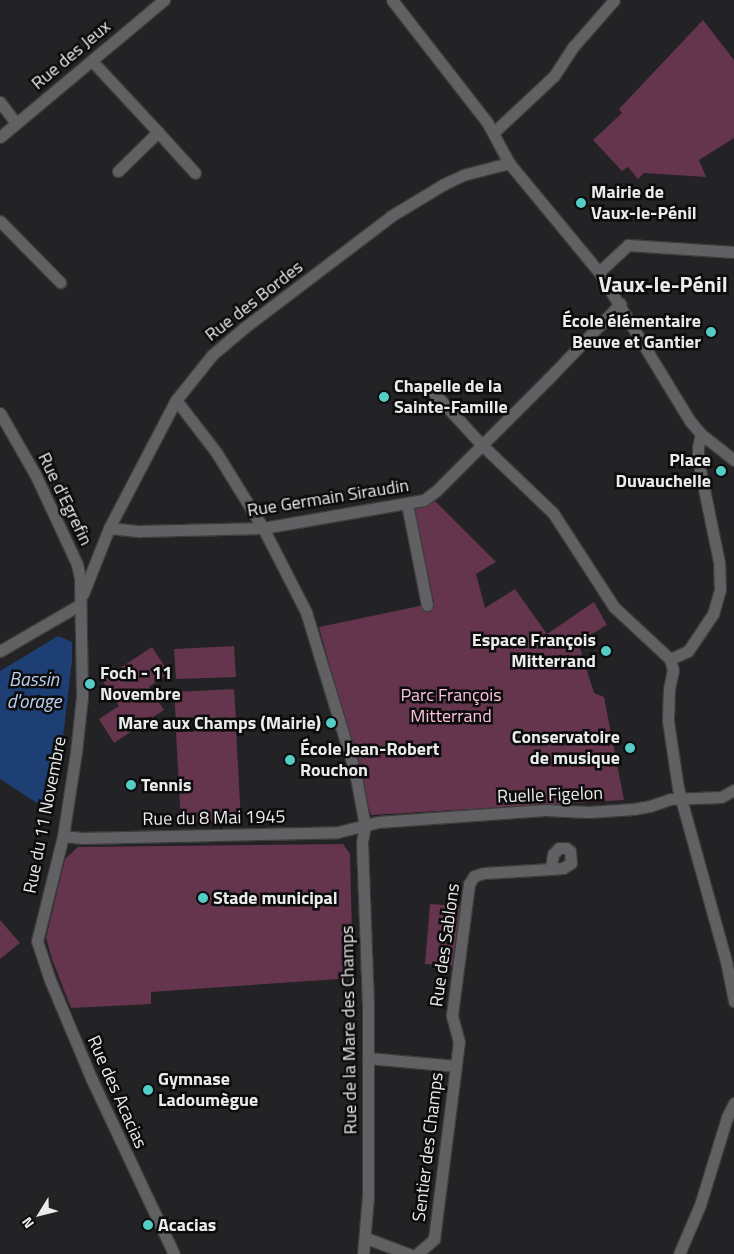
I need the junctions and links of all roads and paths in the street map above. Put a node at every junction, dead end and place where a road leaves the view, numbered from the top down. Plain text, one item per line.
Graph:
1 (164, 0) edge
2 (392, 0) edge
3 (614, 0) edge
4 (92, 61) junction
5 (0, 102) edge
6 (16, 123) junction
7 (158, 132) junction
8 (493, 133) junction
9 (0, 137) edge
10 (509, 163) junction
11 (118, 171) dead end
12 (195, 172) dead end
13 (0, 222) edge
14 (734, 252) edge
15 (599, 272) junction
16 (60, 282) dead end
17 (620, 304) junction
18 (431, 388) dead end
19 (176, 400) junction
20 (0, 413) edge
21 (701, 434) junction
22 (482, 444) junction
23 (734, 460) edge
24 (407, 504) junction
25 (109, 528) junction
26 (262, 528) junction
27 (79, 605) junction
28 (427, 605) dead end
29 (0, 651) edge
30 (670, 659) junction
31 (734, 790) edge
32 (682, 800) junction
33 (365, 826) junction
34 (63, 836) junction
35 (551, 869) dead end
36 (37, 941) joint
37 (734, 1001) edge
38 (368, 1058) junction
39 (456, 1066) junction
40 (734, 1103) edge
41 (366, 1238) junction
42 (174, 1254) edge
43 (363, 1254) edge
44 (409, 1254) edge
45 (417, 1254) edge
46 (679, 1254) edge

1 - 4 street, Rue des Jeux
2 - 8 street
3 - 8 street
4 - 6 street, Rue des Jeux
4 - 7 street
5 - 6 street
6 - 9 street, Rue des Jeux
7 - 11 street
7 - 12 street
8 - 10 street
10 - 15 street
10 - 19 street, Rue des Bordes
13 - 16 street
14 - 15 street
15 - 17 street
17 - 21 street
17 - 22 street, Rue Germain Siraudin
18 - 22 street
19 - 25 street, Rue des Bordes
19 - 26 street, Rue de la Mare des Champs
20 - 27 street, Rue d'Egrefin
21 - 23 street
21 - 30 street
22 - 24 street, Rue Germain Siraudin
22 - 30 street
24 - 26 street, Rue Germain Siraudin
24 - 28 street
25 - 26 street, Rue Germain Siraudin
25 - 27 street, Rue des Bordes
26 - 33 street, Rue de la Mare des Champs
27 - 29 street
27 - 34 street, Rue du 11 Novembre
30 - 32 street
31 - 32 street, Ruelle Figelon
32 - 33 street, Ruelle Figelon
32 - 37 street
33 - 34 street, Rue du 8 Mai 1945
33 - 38 street, Rue de la Mare des Champs
34 - 36 street, Rue du 11 Novembre
35 - 39 street, Rue des Sablons
36 - 42 street, Rue des Acacias
38 - 39 street, Sentier des Champs
38 - 41 street, Rue de la Mare des Champs
39 - 45 street, Sentier des Champs
40 - 46 street
41 - 43 street, Rue de la Mare des Champs
41 - 44 street

